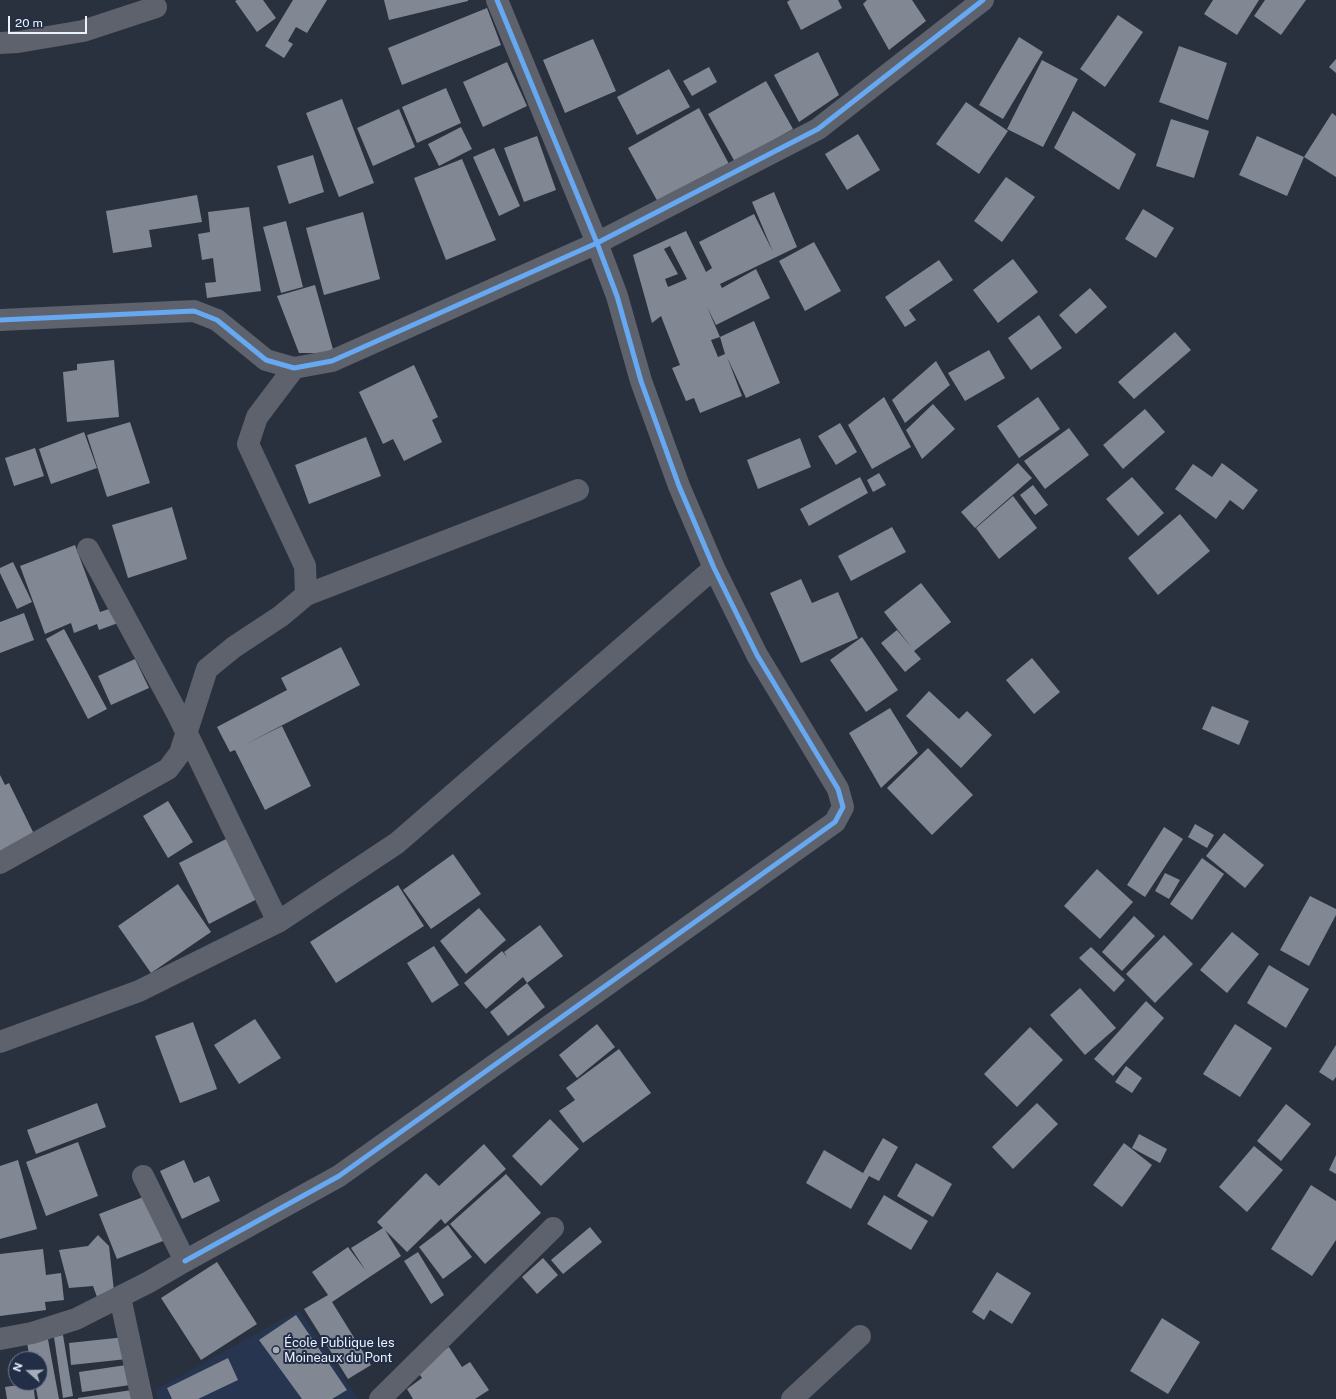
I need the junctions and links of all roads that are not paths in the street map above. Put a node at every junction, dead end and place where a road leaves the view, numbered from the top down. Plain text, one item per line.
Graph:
1 (497, 0) edge
2 (983, 0) edge
3 (156, 7) dead end
4 (0, 43) edge
5 (597, 243) junction
6 (0, 320) edge
7 (294, 368) junction
8 (578, 490) dead end
9 (88, 548) dead end
10 (714, 568) junction
11 (306, 595) junction
12 (186, 732) junction
13 (0, 864) edge
14 (278, 922) junction
15 (0, 1042) edge
16 (143, 1176) dead end
17 (553, 1228) dead end
18 (185, 1261) junction
19 (120, 1297) junction
20 (860, 1336) dead end
21 (0, 1339) edge
22 (142, 1399) edge
23 (380, 1399) edge
24 (792, 1399) edge

1 - 5 street
2 - 5 street
3 - 4 street
5 - 7 street
5 - 10 street
6 - 7 street
7 - 11 street
8 - 11 street
9 - 12 street
10 - 14 street
10 - 18 street
11 - 12 street
12 - 13 street
12 - 14 street
14 - 15 street
16 - 18 street
17 - 23 street
18 - 19 street
19 - 21 street
19 - 22 street
20 - 24 street

